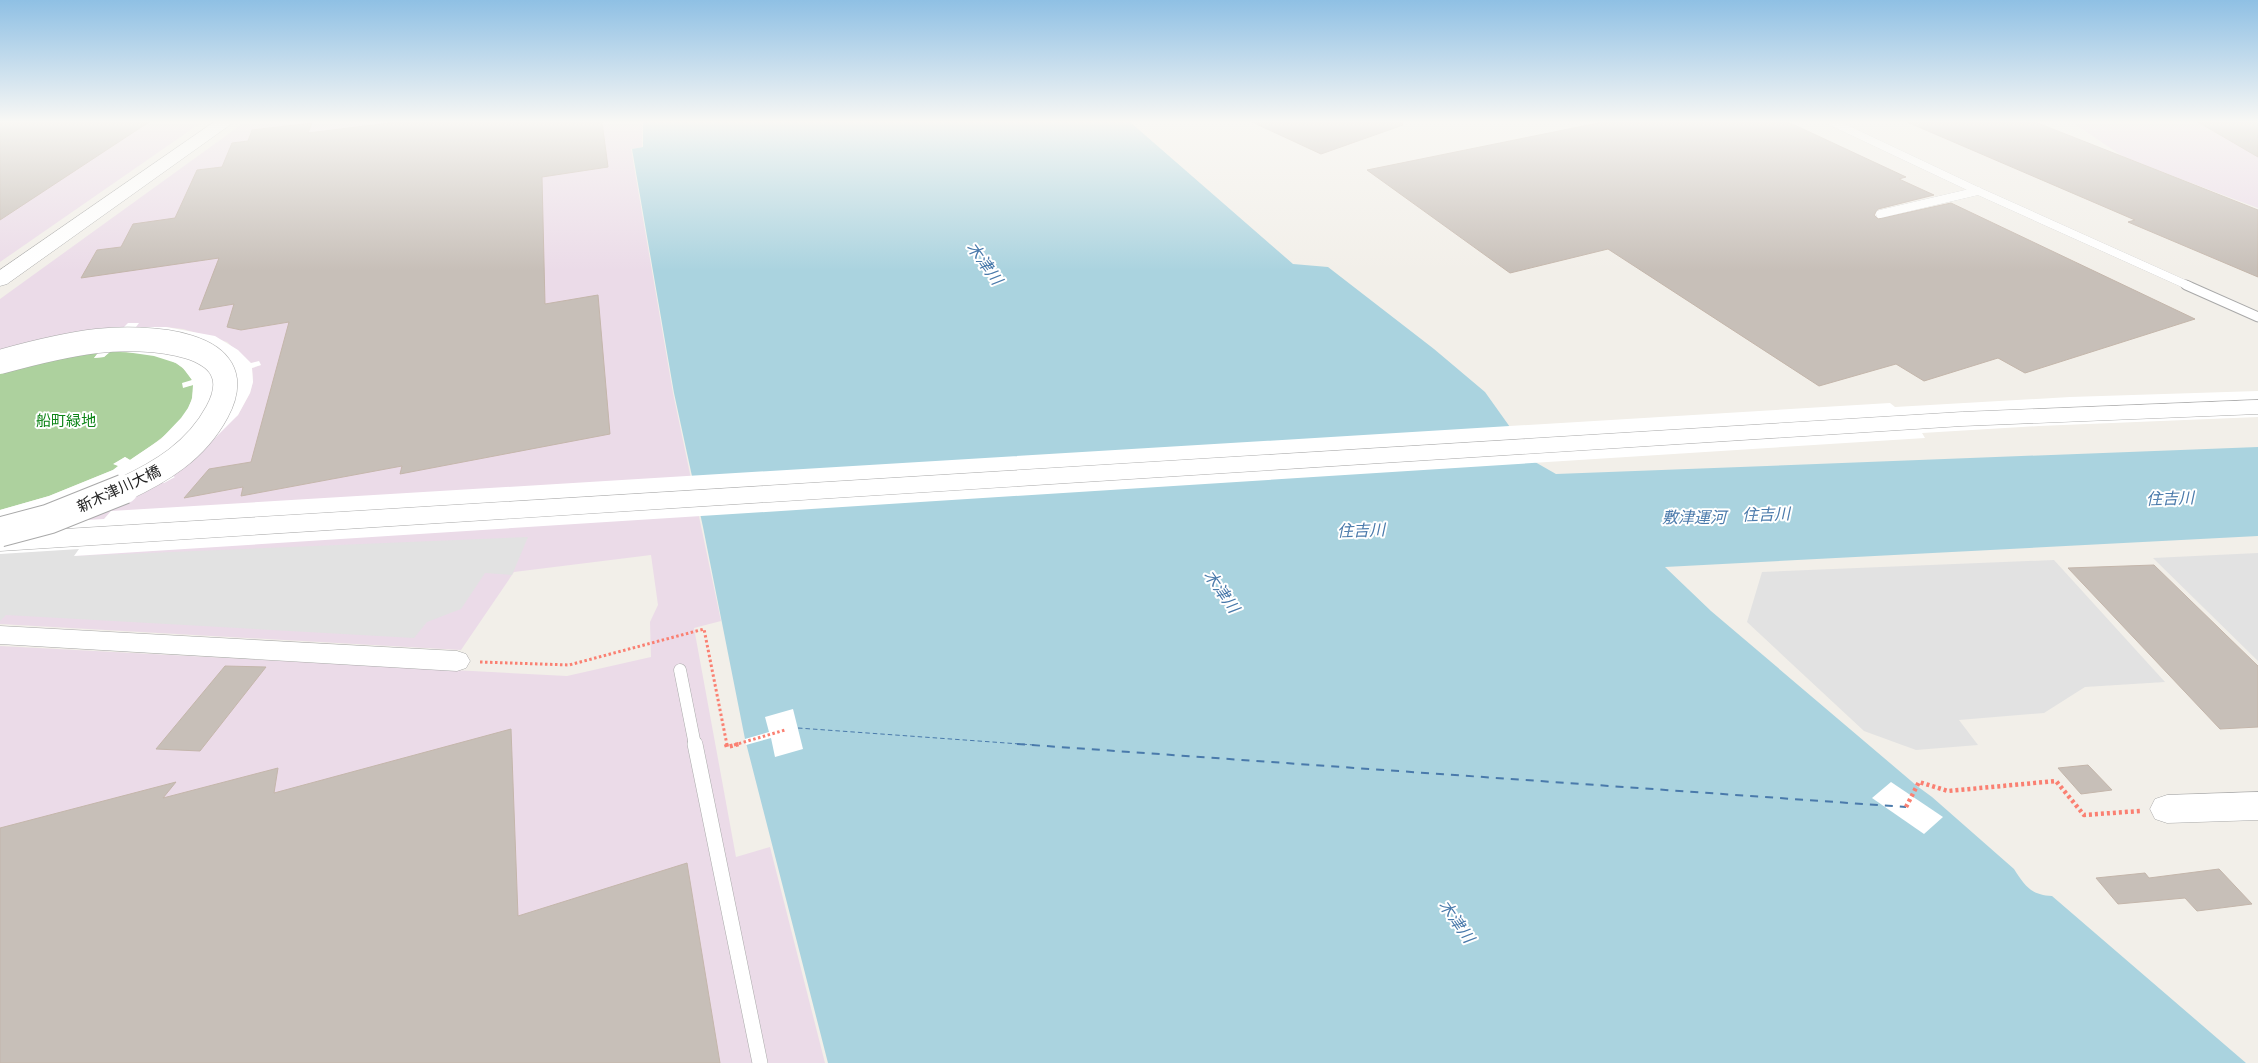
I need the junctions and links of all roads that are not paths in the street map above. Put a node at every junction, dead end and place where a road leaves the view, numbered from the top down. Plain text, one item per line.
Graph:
1 (155, 172) edge
2 (1937, 172) edge
3 (1978, 191) junction
4 (1880, 214) dead end
5 (0, 280) edge
6 (2258, 316) edge
7 (0, 361) edge
8 (2258, 407) edge
9 (0, 531) edge
10 (0, 542) edge
11 (0, 635) edge
12 (457, 660) dead end
13 (680, 670) dead end
14 (2258, 806) edge
15 (2167, 810) road end
16 (760, 1063) edge

1 - 5 street
2 - 3 lane
3 - 4 lane
3 - 6 lane
7 - 9 street, 新木津川大橋, bridge
7 - 9 street, 新木津川大橋, bridge
8 - 10 street, 新木津川大橋
11 - 12 street
13 - 16 lane
14 - 15 street

